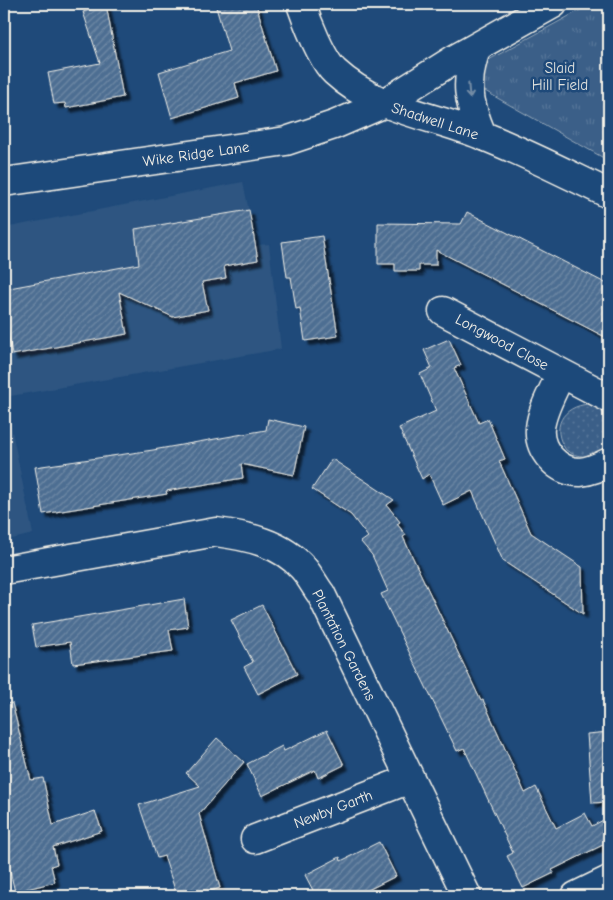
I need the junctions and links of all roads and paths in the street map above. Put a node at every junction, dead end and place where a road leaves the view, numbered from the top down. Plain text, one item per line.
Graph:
1 (301, 4) edge
2 (553, 4) edge
3 (476, 47) junction
4 (383, 104) junction
5 (482, 135) junction
6 (4, 182) edge
7 (609, 194) edge
8 (443, 311) dead end
9 (561, 373) junction
10 (609, 398) edge
11 (609, 462) edge
12 (4, 570) edge
13 (410, 779) junction
14 (255, 839) dead end
15 (609, 880) edge
16 (467, 896) edge
17 (576, 896) edge

1 - 4 street, Shadwell Lane
2 - 3 street, Wike Ridge Lane
3 - 4 street, Wike Ridge Lane
3 -> 5 street
4 - 5 street, Shadwell Lane
4 - 6 street, Wike Ridge Lane
5 - 7 street, Shadwell Lane
8 - 9 street, Longwood Close
9 - 10 street, Longwood Close
9 - 11 street, Longwood Close
12 - 13 street, Plantation Gardens
13 - 14 street, Newby Garth
13 - 16 street, Plantation Gardens
15 - 17 street

